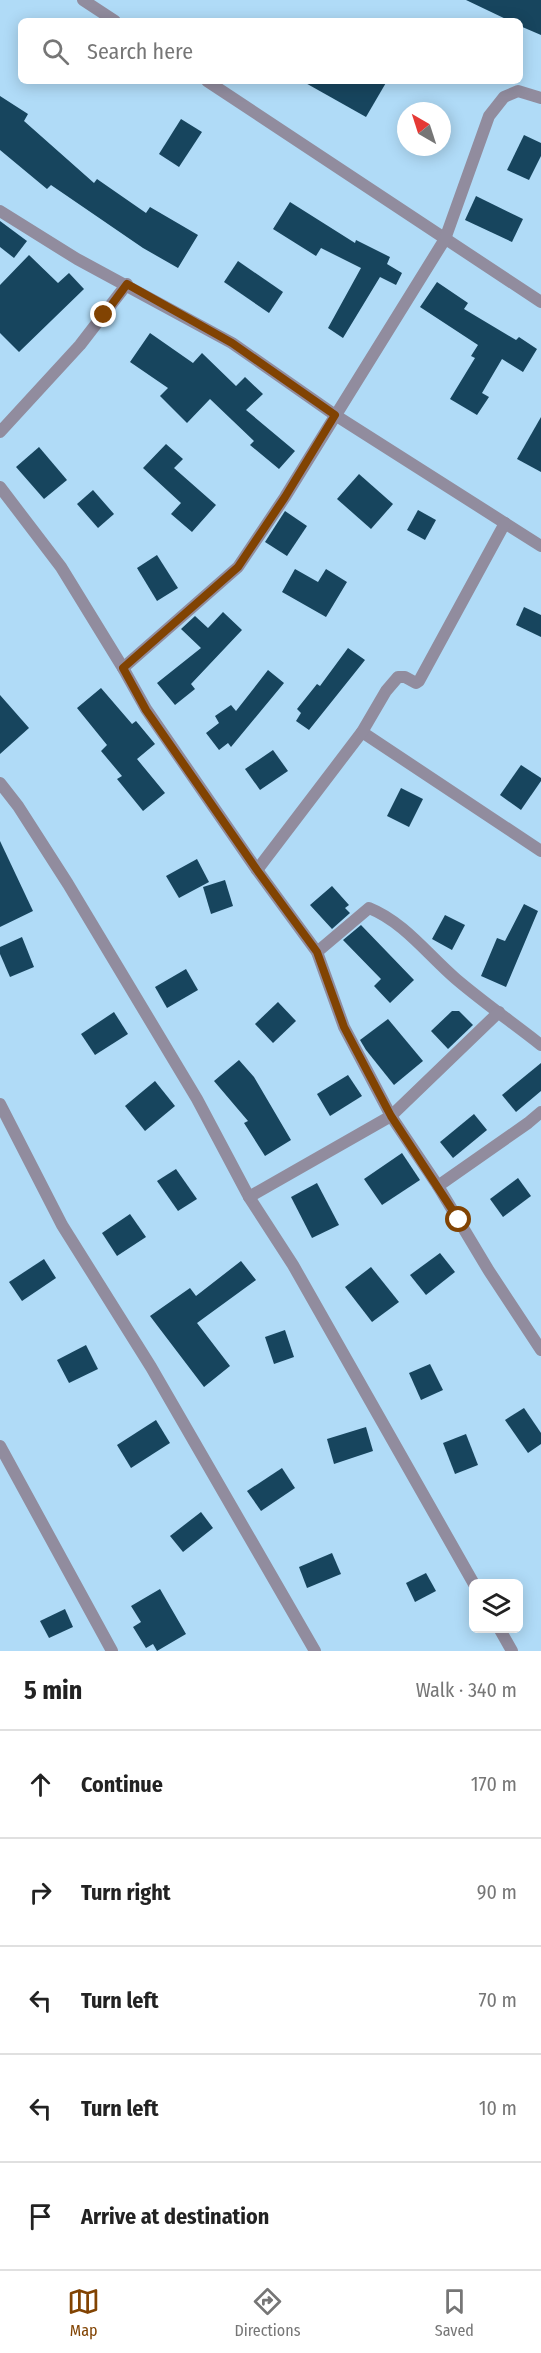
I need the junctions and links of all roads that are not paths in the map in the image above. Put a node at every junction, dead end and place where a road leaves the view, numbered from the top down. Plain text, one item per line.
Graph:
1 (83, 0) edge
2 (110, 18) edge
3 (212, 84) edge
4 (541, 98) edge
5 (0, 211) edge
6 (445, 239) junction
7 (127, 284) junction
8 (541, 302) edge
9 (335, 415) junction
10 (0, 432) edge
11 (0, 487) edge
12 (505, 523) junction
13 (541, 546) edge
14 (123, 668) junction
15 (362, 732) junction
16 (0, 783) edge
17 (541, 851) edge
18 (257, 870) junction
19 (317, 952) junction
20 (499, 1012) junction
21 (541, 1045) edge
22 (0, 1104) edge
23 (541, 1112) edge
24 (391, 1116) junction
25 (5, 1122) edge
26 (438, 1186) junction
27 (249, 1197) junction
28 (541, 1350) edge
29 (0, 1446) edge
30 (471, 1579) edge
31 (502, 1633) edge
32 (112, 1651) edge
33 (315, 1651) edge
34 (512, 1651) edge

1 - 2 street
3 - 6 street
4 - 6 street
5 - 7 street
6 - 8 street
6 - 9 street
7 - 9 street
7 - 10 street
9 - 12 street
9 - 14 street
11 - 14 street
12 - 13 street
12 - 15 street
14 - 18 street
15 - 17 street
15 - 18 street
16 - 27 street
18 - 19 street
19 - 20 street
19 - 24 street
20 - 21 street
20 - 24 street
22 - 25 street
23 - 26 street
24 - 26 street
24 - 27 street
25 - 33 street
26 - 28 street
27 - 30 street
29 - 32 street
31 - 34 street

